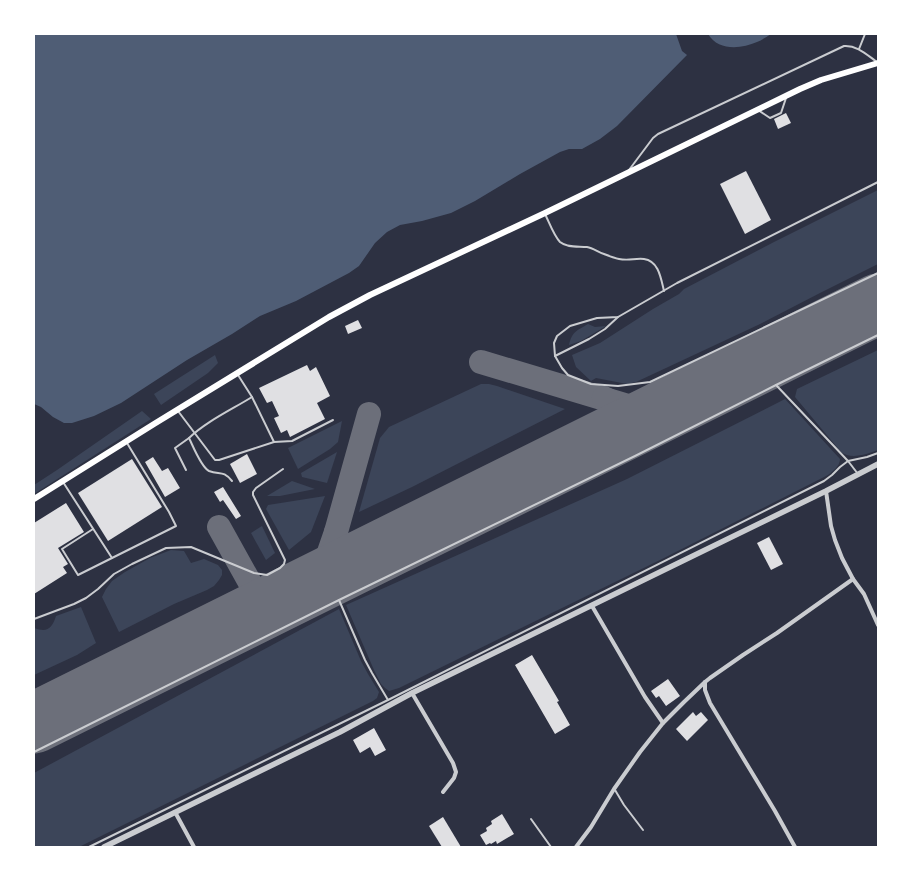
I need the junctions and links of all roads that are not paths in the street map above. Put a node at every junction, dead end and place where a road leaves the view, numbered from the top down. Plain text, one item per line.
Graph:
1 (865, 34) edge
2 (859, 49) junction
3 (878, 63) edge
4 (787, 96) junction
5 (757, 110) junction
6 (627, 173) junction
7 (878, 182) edge
8 (545, 213) junction
9 (878, 273) edge
10 (664, 291) junction
11 (618, 317) junction
12 (878, 335) edge
13 (556, 356) junction
14 (238, 374) junction
15 (776, 385) junction
16 (252, 397) junction
17 (177, 410) junction
18 (333, 420) dead end
19 (194, 433) junction
20 (189, 438) junction
21 (126, 441) junction
22 (274, 442) junction
23 (878, 453) edge
24 (848, 461) junction
25 (878, 464) edge
26 (283, 469) dead end
27 (186, 470) dead end
28 (858, 474) junction
29 (62, 481) junction
30 (232, 481) dead end
31 (826, 491) junction
32 (34, 499) edge
33 (93, 529) junction
34 (112, 558) junction
35 (853, 579) junction
36 (339, 600) junction
37 (592, 606) junction
38 (34, 619) edge
39 (878, 625) edge
40 (705, 682) junction
41 (412, 693) junction
42 (388, 700) junction
43 (664, 723) junction
44 (34, 752) edge
45 (614, 789) junction
46 (443, 792) dead end
47 (175, 812) junction
48 (531, 819) dead end
49 (643, 830) dead end
50 (89, 847) edge
51 (104, 847) edge
52 (194, 847) edge
53 (551, 847) edge
54 (576, 847) edge
55 (795, 847) edge

1 - 2 lane
2 - 3 lane
2 - 6 lane
3 - 4 main road
4 - 5 main road
4 - 5 lane
5 - 6 main road
6 - 8 main road
7 - 10 lane
8 - 10 lane
8 - 14 main road
9 - 13 lane
10 - 11 lane
11 - 13 lane
11 - 13 lane
12 - 15 lane
14 - 16 lane
14 - 17 main road
15 - 24 lane
15 - 36 lane
16 - 19 lane
16 - 22 lane
17 - 19 lane
17 - 21 main road
18 - 22 lane
19 - 20 lane
19 - 22 lane
20 - 27 lane
20 - 30 lane
21 - 29 main road
21 - 34 lane
23 - 24 lane
24 - 28 lane
24 - 42 lane
25 - 28 street
26 - 38 lane
28 - 31 street
29 - 32 main road
29 - 33 lane
31 - 35 street
31 - 37 street
33 - 34 lane
33 - 34 lane
35 - 39 street
35 - 40 street
36 - 42 lane
36 - 44 lane
37 - 41 street
37 - 43 street
40 - 43 street
40 - 55 street
41 - 46 street
41 - 47 street
42 - 50 lane
43 - 45 street
45 - 49 lane
45 - 54 street
47 - 51 street
47 - 52 street
48 - 53 lane

